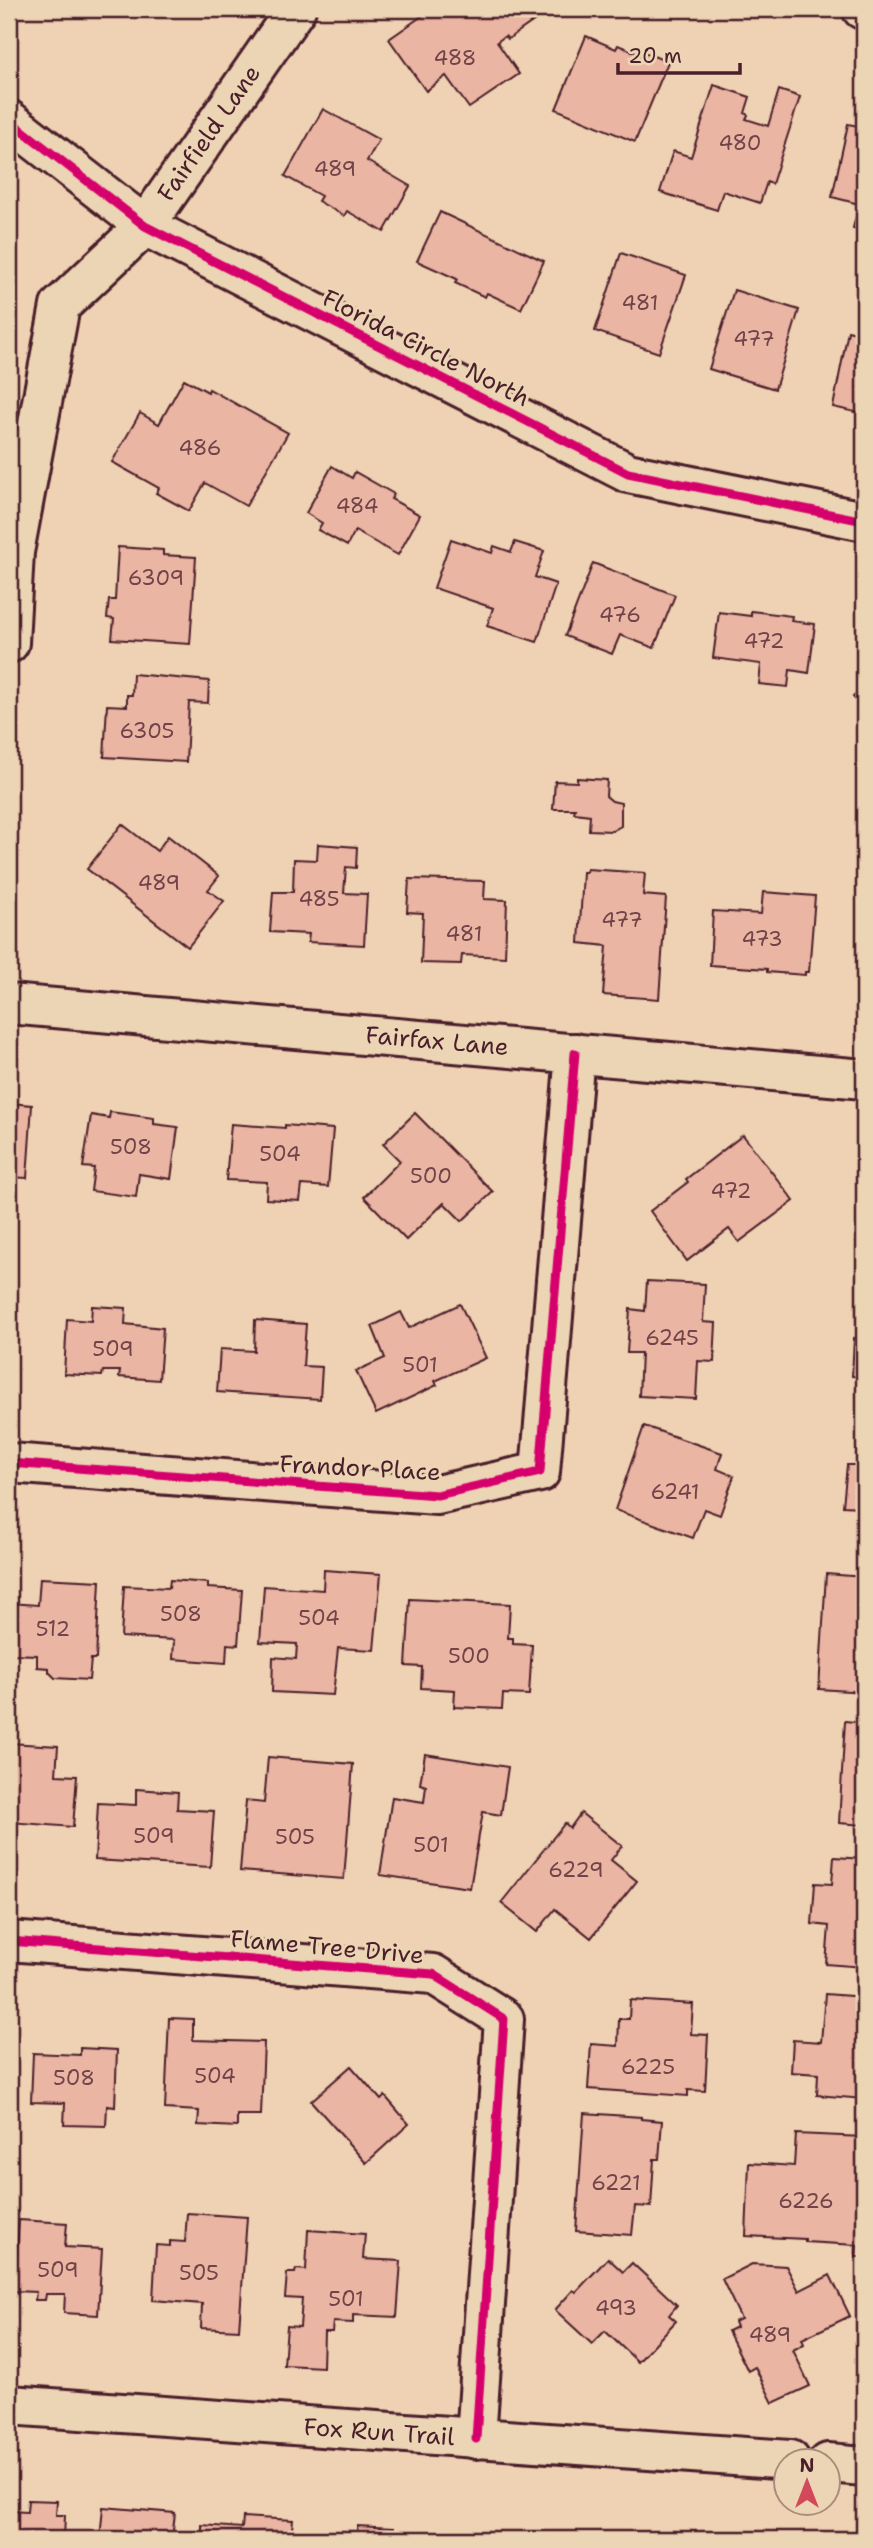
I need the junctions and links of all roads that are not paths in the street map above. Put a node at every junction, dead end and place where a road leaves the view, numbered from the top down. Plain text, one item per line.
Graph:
1 (296, 9) edge
2 (9, 120) edge
3 (145, 226) junction
4 (864, 522) edge
5 (11, 552) edge
6 (9, 643) edge
7 (9, 1004) edge
8 (575, 1053) junction
9 (864, 1079) edge
10 (9, 1463) edge
11 (9, 1941) edge
12 (9, 2405) edge
13 (476, 2439) junction
14 (772, 2459) edge
15 (842, 2464) edge
16 (864, 2466) edge

1 - 3 street, Fairfield Lane
2 - 3 street, Florida Circle North
3 - 4 street, Florida Circle North
3 - 5 street, Fairfield Lane
5 - 6 street, Fairfield Lane
7 - 8 street, Fairfax Lane
8 - 9 street, Fairfax Lane
8 - 10 street, Frandor Place
11 - 13 street, Flame Tree Drive
12 - 13 street, Fox Run Trail
13 - 14 street, Fox Run Trail
15 - 16 street

